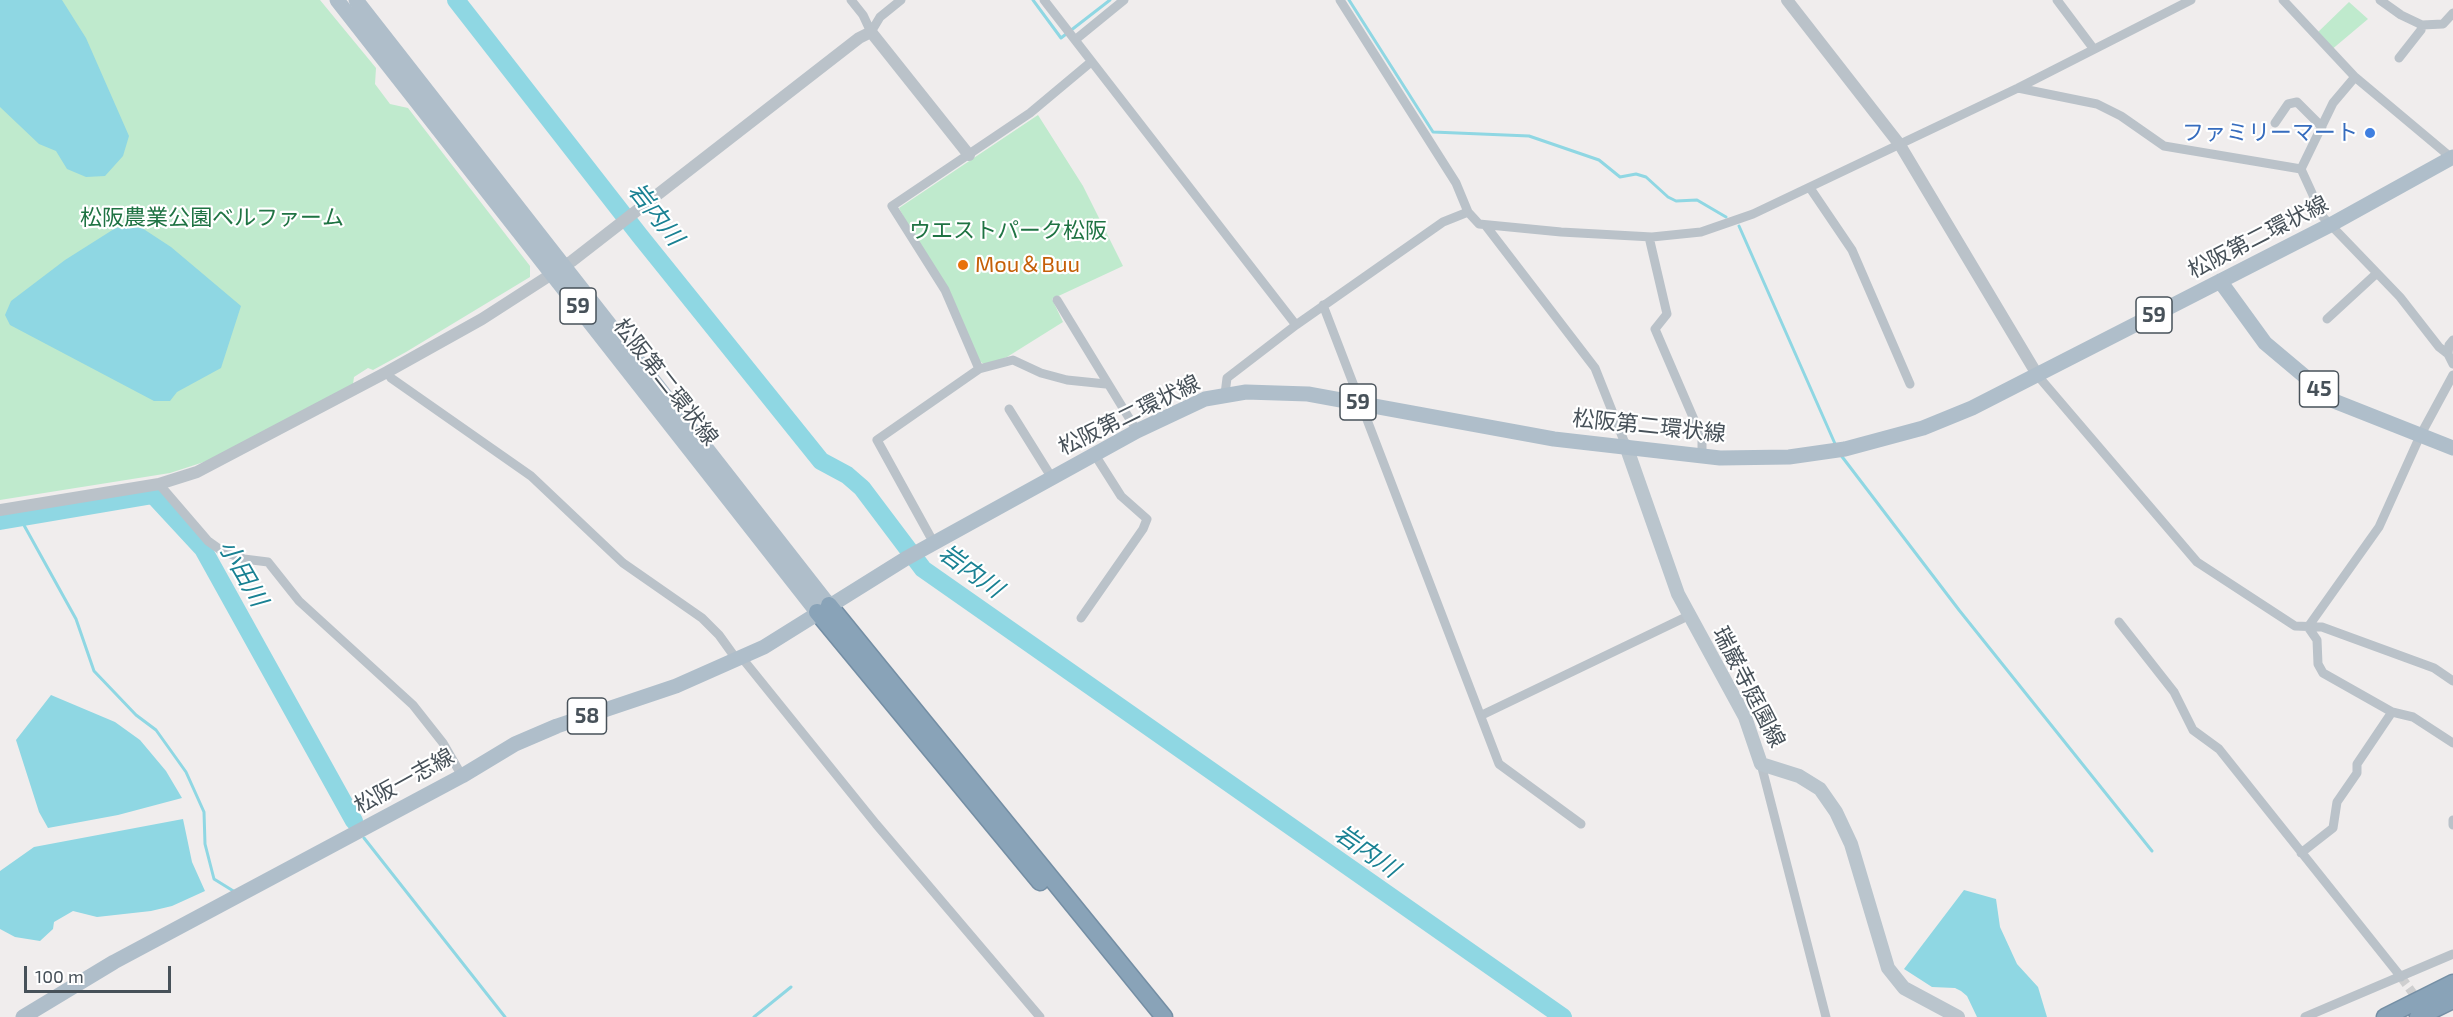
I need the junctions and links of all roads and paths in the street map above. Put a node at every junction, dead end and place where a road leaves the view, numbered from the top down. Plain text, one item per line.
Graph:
1 (337, 0) edge
2 (356, 0) edge
3 (851, 0) edge
4 (901, 0) edge
5 (1044, 0) edge
6 (1124, 0) edge
7 (1340, 0) edge
8 (1786, 0) edge
9 (2057, 0) edge
10 (2191, 0) edge
11 (2283, 0) edge
12 (2380, 0) edge
13 (2453, 13) edge
14 (2422, 26) junction
15 (870, 33) junction
16 (1071, 34) junction
17 (2093, 48) junction
18 (2399, 58) dead end
19 (1091, 62) junction
20 (2355, 77) junction
21 (2018, 88) junction
22 (2275, 123) dead end
23 (2322, 127) junction
24 (1900, 145) junction
25 (969, 155) junction
26 (2453, 158) edge
27 (2301, 169) junction
28 (1810, 188) junction
29 (1468, 212) junction
30 (2332, 224) junction
31 (1486, 226) junction
32 (1649, 237) junction
33 (558, 270) junction
34 (2377, 273) junction
35 (2220, 281) junction
36 (1057, 300) dead end
37 (1323, 305) junction
38 (2327, 319) dead end
39 (1296, 325) junction
40 (2453, 340) edge
41 (2448, 354) junction
42 (2453, 364) edge
43 (979, 369) junction
44 (387, 372) junction
45 (2453, 375) edge
46 (2038, 376) junction
47 (1106, 384) junction
48 (1910, 384) dead end
49 (1225, 394) junction
50 (1362, 403) junction
51 (1009, 409) dead end
52 (1137, 431) junction
53 (2420, 436) junction
54 (1626, 446) junction
55 (2453, 448) edge
56 (1095, 455) junction
57 (1702, 456) junction
58 (1052, 478) junction
59 (159, 484) junction
60 (0, 510) edge
61 (930, 536) dead end
62 (823, 609) junction
63 (1688, 616) junction
64 (1081, 618) dead end
65 (2120, 622) dead end
66 (2308, 627) junction
67 (740, 659) junction
68 (2453, 681) edge
69 (2392, 712) junction
70 (1482, 715) junction
71 (2453, 743) edge
72 (1761, 764) junction
73 (462, 776) junction
74 (1581, 824) dead end
75 (2301, 853) junction
76 (2453, 954) edge
77 (2401, 977) junction
78 (2453, 983) edge
79 (2453, 1000) edge
80 (23, 1017) edge
81 (1040, 1017) edge
82 (1151, 1017) edge
83 (1164, 1017) edge
84 (1826, 1017) edge
85 (1958, 1017) edge
86 (2305, 1017) edge
87 (2385, 1017) edge
88 (2418, 1017) edge

1 - 33 main road, 松阪第二環状線 / 59
2 - 33 main road, 松阪第二環状線 / 59
3 - 15 street
4 - 15 street
5 - 16 street
6 - 16 street
7 - 29 street
8 - 24 street
9 - 17 street
10 - 17 street
11 - 20 street
12 - 14 street
13 - 14 street
14 - 18 street
15 - 25 street
15 - 33 street
16 - 19 street
17 - 21 street
19 - 25 street
19 - 39 street
20 - 23 street
20 - 26 street
21 - 24 street
21 - 27 street
22 - 23 street
23 - 27 street
24 - 28 street
24 - 46 street
25 - 43 street
26 - 30 main road, 松阪第二環状線 / 59
27 - 30 street
28 - 32 street
28 - 48 street
29 - 31 street
29 - 37 street
30 - 34 street
30 - 35 main road, 松阪第二環状線 / 59
31 - 32 street
31 - 54 street
32 - 57 street
33 - 44 street
33 - 62 main road, 松阪第二環状線 / 59
34 - 38 street
34 - 41 street
35 - 46 main road, 松阪第二環状線 / 59
35 - 53 main road, 45
36 - 47 street
37 - 39 street
37 - 50 street
39 - 49 street
40 - 41 street
41 - 42 street
43 - 47 street
43 - 61 street
44 - 59 street
44 - 67 street
45 - 53 street
46 - 57 main road, 松阪第二環状線 / 59
46 - 66 street
47 - 52 street
49 - 50 main road, 松阪第二環状線 / 59
49 - 52 main road, 松阪第二環状線 / 59
50 - 54 main road, 松阪第二環状線 / 59
50 - 70 street
51 - 58 street
52 - 56 main road, 松阪第二環状線 / 59
53 - 55 main road, 45
53 - 66 street
54 - 57 main road, 松阪第二環状線 / 59
54 - 63 main road, 瑞巌寺庭園線
56 - 58 main road, 松阪第二環状線 / 59
56 - 64 street
58 - 62 main road, 松阪第二環状線 / 59
59 - 60 street
59 - 73 street
62 - 67 main road, 松阪一志線 / 58
62 - 82 highway
62 - 83 highway
63 - 70 street
63 - 72 main road, 瑞巌寺庭園線
65 - 75 street
66 - 68 street
66 - 69 street
67 - 73 main road, 松阪一志線 / 58
67 - 81 street
69 - 71 street
69 - 75 street
70 - 74 street
72 - 84 street
72 - 85 main road, 瑞巌寺庭園線
73 - 80 main road, 松阪一志線 / 58
75 - 77 street
76 - 77 street
77 - 86 street
78 - 87 highway
79 - 88 highway

